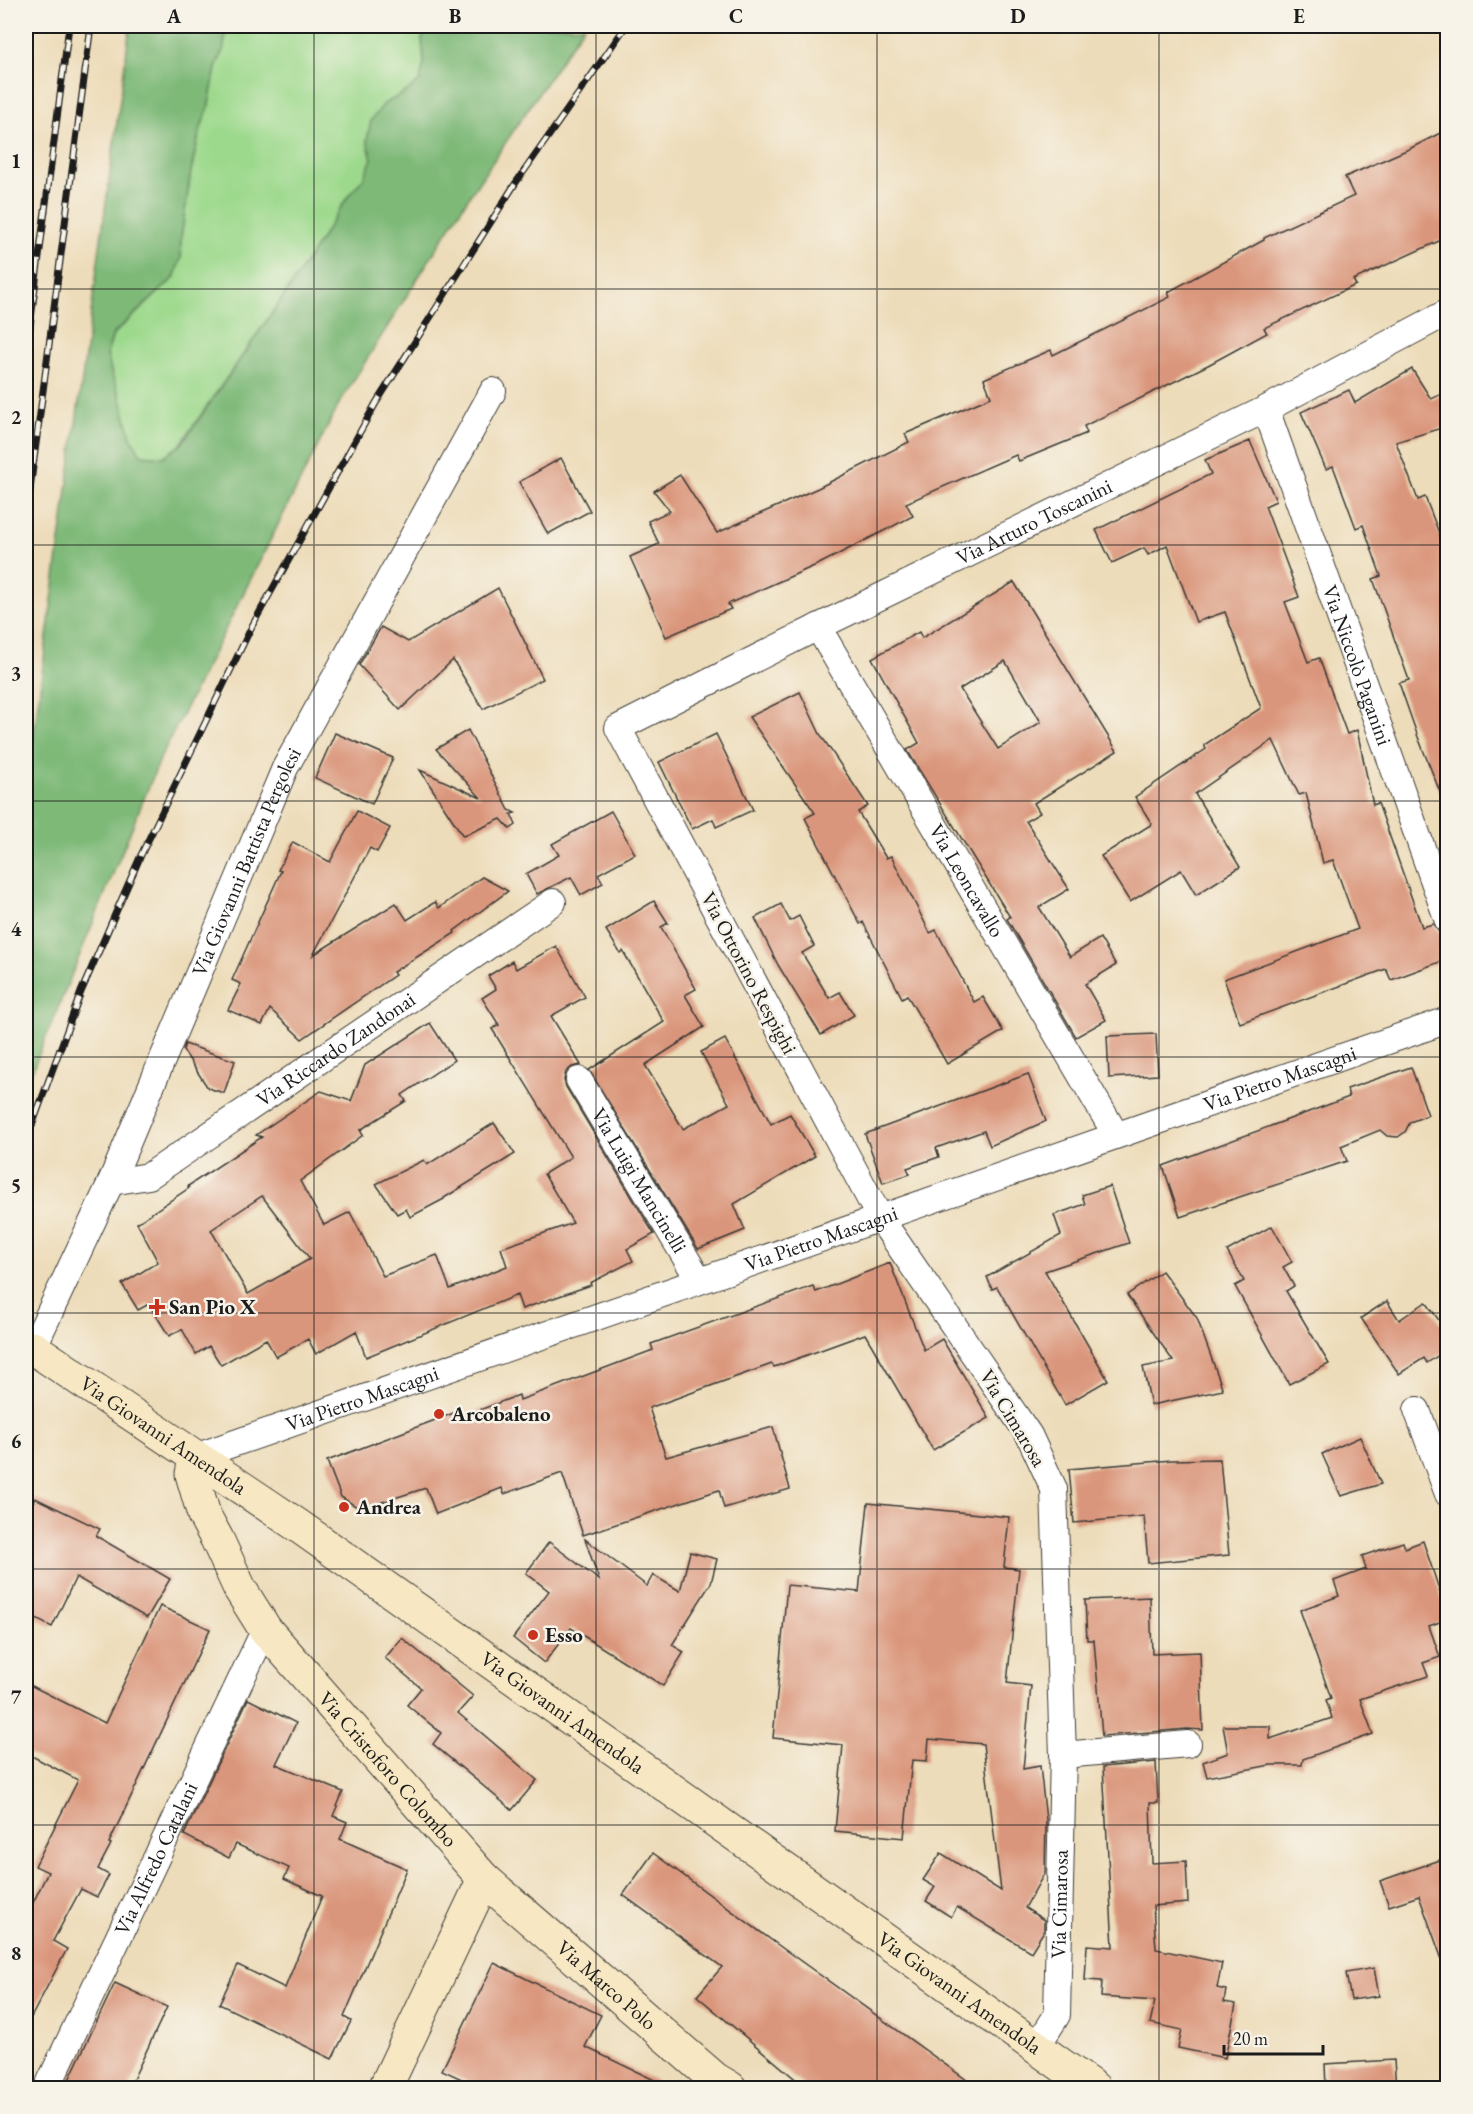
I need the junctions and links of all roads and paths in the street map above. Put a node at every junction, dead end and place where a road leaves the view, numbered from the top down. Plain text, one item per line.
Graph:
1 (1448, 312) edge
2 (493, 391) dead end
3 (1266, 409) junction
4 (818, 627) junction
5 (618, 728) joint
6 (553, 902) dead end
7 (1448, 921) edge
8 (1448, 1020) edge
9 (579, 1080) dead end
10 (1116, 1135) junction
11 (111, 1182) junction
12 (880, 1218) junction
13 (699, 1280) junction
14 (29, 1347) edge
15 (1418, 1410) dead end
16 (195, 1456) junction
17 (1448, 1494) edge
18 (265, 1629) junction
19 (1188, 1744) dead end
20 (1063, 1755) junction
21 (484, 1879) junction
22 (1036, 2048) junction
23 (719, 2085) edge
24 (46, 2088) edge
25 (385, 2088) edge
26 (1094, 2088) edge

1 - 3 street, Via Arturo Toscanini
2 - 11 street, Via Giovanni Battista Pergolesi
3 - 4 street, Via Arturo Toscanini
3 - 7 street, Via Niccolò Paganini
4 - 5 street, Via Arturo Toscanini
4 - 10 street, Via Leoncavallo
5 - 12 street, Via Ottorino Respighi
6 - 11 street, Via Riccardo Zandonai
8 - 10 street, Via Pietro Mascagni
9 - 13 street, Via Luigi Mancinelli
10 - 12 street, Via Pietro Mascagni
11 - 14 street, Via Giovanni Battista Pergolesi
12 - 13 street, Via Pietro Mascagni
12 - 20 street, Via Cimarosa
13 - 16 street, Via Pietro Mascagni
14 - 16 main road, Via Giovanni Amendola
15 - 17 street
16 - 18 main road, Via Cristoforo Colombo
16 - 22 main road, Via Giovanni Amendola
18 - 21 main road, Via Cristoforo Colombo
18 - 24 street, Via Alfredo Catalani
19 - 20 street
20 - 22 street, Via Cimarosa
21 - 23 main road, Via Marco Polo
21 - 25 main road
22 - 26 main road, Via Giovanni Amendola

